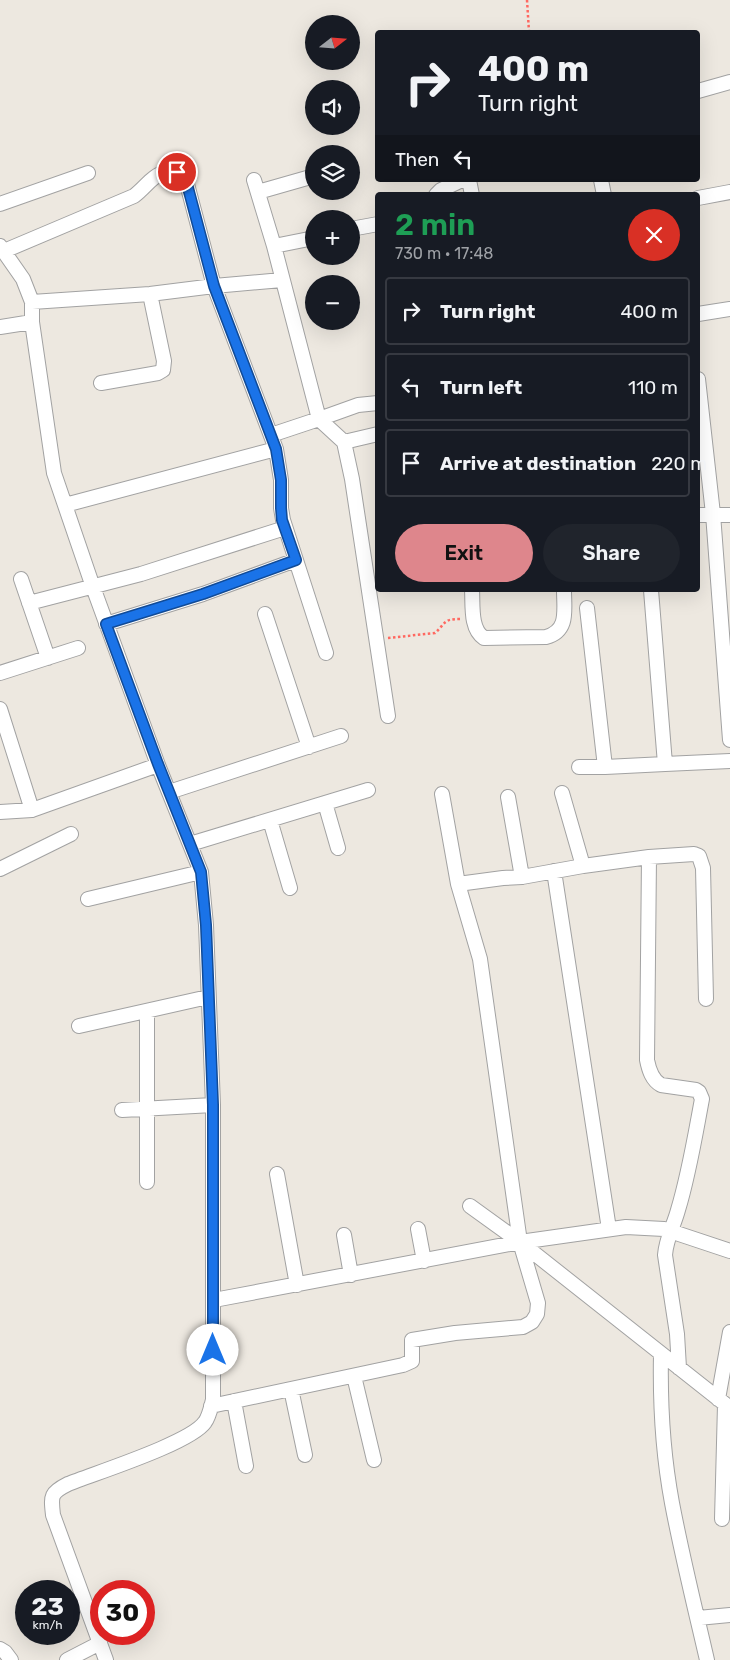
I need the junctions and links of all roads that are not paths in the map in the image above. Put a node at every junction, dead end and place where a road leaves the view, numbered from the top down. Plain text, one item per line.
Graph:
1 (730, 82) edge
2 (700, 90) edge
3 (88, 173) dead end
4 (305, 178) edge
5 (458, 182) edge
6 (439, 192) edge
7 (730, 192) edge
8 (700, 198) edge
9 (0, 204) edge
10 (375, 225) edge
11 (360, 227) edge
12 (305, 240) edge
13 (274, 246) junction
14 (2, 248) edge
15 (282, 280) junction
16 (214, 286) junction
17 (150, 294) junction
18 (32, 302) junction
19 (730, 308) edge
20 (700, 314) edge
21 (32, 322) junction
22 (0, 327) edge
23 (101, 383) dead end
24 (700, 397) edge
25 (375, 403) edge
26 (319, 419) junction
27 (271, 435) junction
28 (375, 435) edge
29 (344, 442) junction
30 (276, 449) junction
31 (65, 505) junction
32 (713, 514) junction
33 (700, 515) edge
34 (730, 515) edge
35 (285, 528) junction
36 (296, 560) junction
37 (21, 579) dead end
38 (92, 587) junction
39 (472, 592) edge
40 (564, 592) edge
41 (652, 592) edge
42 (29, 603) junction
43 (587, 608) dead end
44 (266, 614) dead end
45 (106, 624) junction
46 (78, 648) dead end
47 (326, 653) dead end
48 (48, 658) junction
49 (0, 674) edge
50 (0, 709) edge
51 (388, 716) dead end
52 (341, 736) dead end
53 (730, 740) edge
54 (309, 747) junction
55 (730, 761) edge
56 (158, 764) junction
57 (665, 764) junction
58 (579, 767) dead end
59 (604, 767) junction
60 (368, 790) dead end
61 (169, 792) junction
62 (562, 793) dead end
63 (442, 794) dead end
64 (508, 797) dead end
65 (325, 803) junction
66 (1, 807) edge
67 (32, 810) junction
68 (270, 820) junction
69 (72, 834) dead end
70 (190, 844) junction
71 (338, 848) dead end
72 (648, 856) junction
73 (583, 866) junction
74 (0, 869) edge
75 (554, 871) junction
76 (201, 872) junction
77 (522, 877) junction
78 (458, 884) junction
79 (290, 888) dead end
80 (88, 899) dead end
81 (208, 997) junction
82 (706, 999) dead end
83 (147, 1010) junction
84 (80, 1026) dead end
85 (213, 1105) junction
86 (147, 1109) junction
87 (122, 1110) dead end
88 (277, 1174) dead end
89 (147, 1182) dead end
90 (470, 1206) dead end
91 (418, 1229) dead end
92 (609, 1229) junction
93 (670, 1232) junction
94 (344, 1235) dead end
95 (520, 1242) junction
96 (730, 1251) edge
97 (424, 1261) junction
98 (351, 1275) junction
99 (297, 1285) junction
100 (214, 1300) junction
101 (730, 1332) edge
102 (661, 1355) junction
103 (679, 1368) junction
104 (354, 1376) junction
105 (290, 1389) junction
106 (234, 1400) junction
107 (724, 1404) edge
108 (211, 1406) junction
109 (305, 1455) dead end
110 (374, 1460) dead end
111 (246, 1466) dead end
112 (722, 1519) dead end
113 (730, 1614) edge
114 (90, 1616) edge
115 (698, 1618) junction
116 (96, 1645) edge
117 (101, 1645) edge
118 (67, 1660) edge
119 (106, 1660) edge
120 (707, 1660) edge

1 - 2 street
3 - 9 street
4 - 13 street
5 - 6 street
7 - 8 street
10 - 11 street
12 - 13 street
13 - 15 street
14 - 16 street
14 - 18 street
15 - 16 street
15 - 26 street
16 - 17 street
16 - 27 street
17 - 18 street
17 - 23 street
18 - 21 street
19 - 20 street
21 - 22 street
21 - 31 street
24 - 32 street
25 - 26 street
26 - 27 street
26 - 29 street
27 - 30 street
28 - 29 street
29 - 51 street
30 - 31 street
30 - 35 street
31 - 38 street
32 - 33 street
32 - 34 street
32 - 53 street
35 - 36 street
35 - 38 street
36 - 45 street
36 - 47 street
37 - 42 street
38 - 42 street
38 - 45 street
39 - 40 street
41 - 57 street
42 - 48 street
43 - 59 street
44 - 54 street
45 - 56 street
46 - 48 street
48 - 49 street
50 - 67 street
52 - 54 street
54 - 61 street
55 - 57 street
56 - 61 street
56 - 67 street
57 - 59 street
58 - 59 street
60 - 65 street
61 - 70 street
62 - 73 street
63 - 78 street
64 - 77 street
65 - 68 street
65 - 71 street
66 - 67 street
68 - 70 street
68 - 79 street
69 - 74 street
70 - 76 street
72 - 73 street
72 - 82 street
72 - 93 street
73 - 75 street
75 - 77 street
75 - 92 street
76 - 80 street
76 - 81 street
77 - 78 street
78 - 95 street
81 - 83 street
81 - 85 street
83 - 84 street
83 - 86 street
85 - 86 street
85 - 100 street
86 - 87 street
86 - 89 street
88 - 99 street
90 - 95 street
91 - 97 street
92 - 93 street
92 - 95 street
93 - 96 street
93 - 103 street
94 - 98 street
95 - 97 street
95 - 102 street
95 - 104 street
97 - 98 street
98 - 99 street
99 - 100 street
100 - 108 street
101 - 107 street
102 - 103 street
102 - 115 street
103 - 107 street
104 - 105 street
104 - 110 street
105 - 106 street
105 - 109 street
106 - 108 street
106 - 111 street
107 - 112 street
108 - 114 street
113 - 115 street
115 - 120 street
116 - 118 street
117 - 119 street

